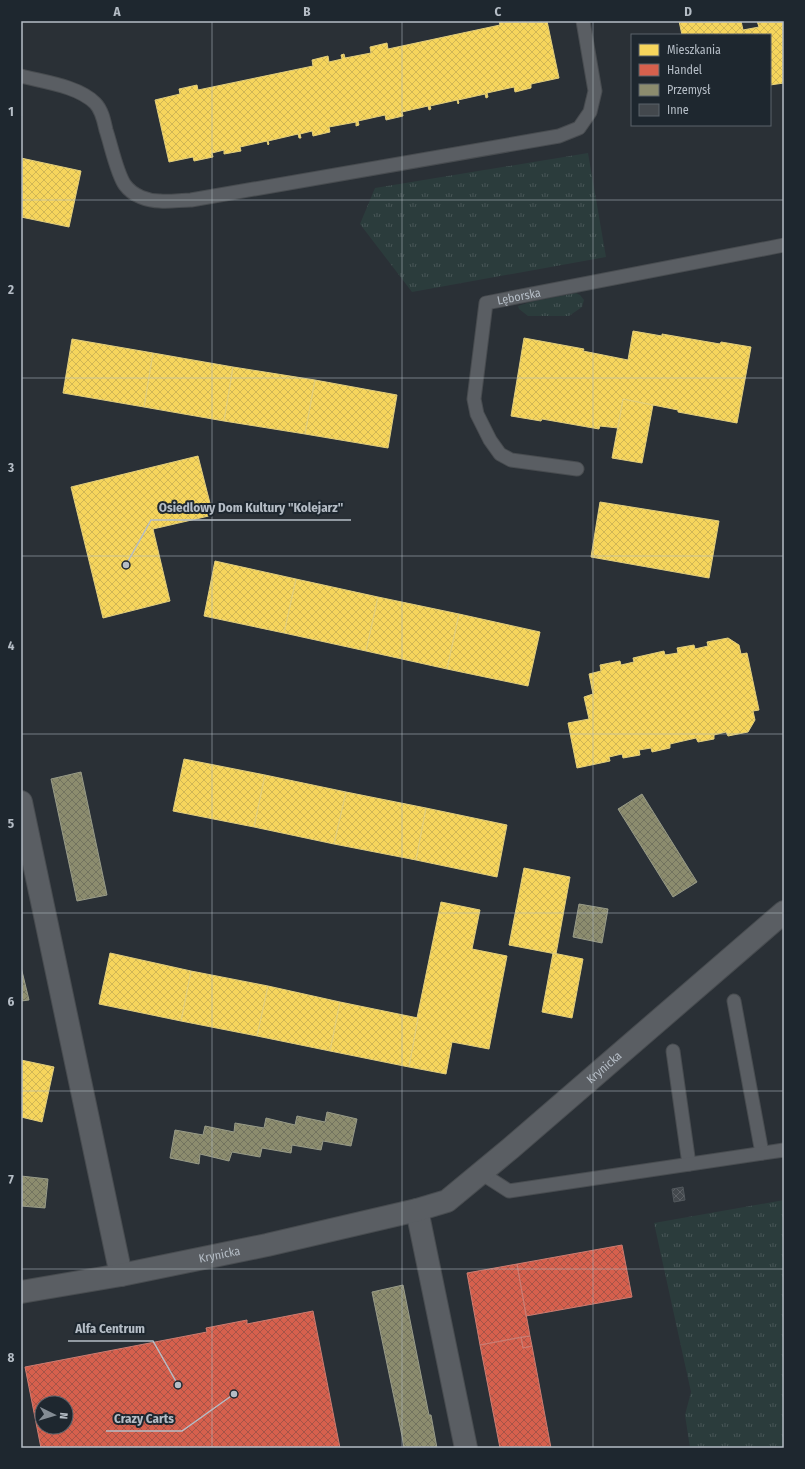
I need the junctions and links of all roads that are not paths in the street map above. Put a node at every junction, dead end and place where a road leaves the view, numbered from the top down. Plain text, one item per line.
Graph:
1 (583, 21) edge
2 (21, 76) edge
3 (784, 245) edge
4 (576, 469) dead end
5 (21, 802) edge
6 (784, 912) edge
7 (734, 1001) dead end
8 (673, 1052) dead end
9 (784, 1150) edge
10 (762, 1153) junction
11 (689, 1164) junction
12 (481, 1173) junction
13 (417, 1210) junction
14 (121, 1275) junction
15 (21, 1292) edge
16 (466, 1448) edge

1 - 2 lane
3 - 4 lane, Lęborska
5 - 14 street
6 - 12 street, Krynicka
7 - 10 lane
8 - 11 lane
9 - 10 lane
10 - 11 lane
11 - 12 lane
12 - 13 street, Krynicka
13 - 14 street, Krynicka
13 - 16 street
14 - 15 street, Krynicka

